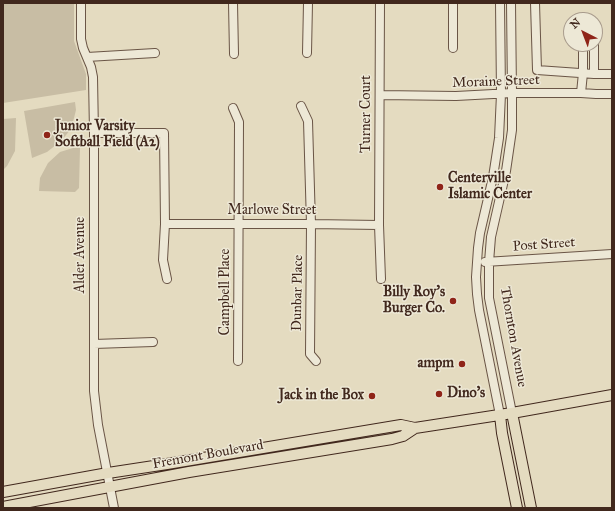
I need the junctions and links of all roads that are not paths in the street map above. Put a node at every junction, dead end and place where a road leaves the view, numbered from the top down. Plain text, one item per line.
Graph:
1 (80, 3) edge
2 (233, 3) edge
3 (308, 3) edge
4 (380, 3) edge
5 (453, 3) edge
6 (500, 3) edge
7 (511, 3) edge
8 (534, 3) edge
9 (453, 48) dead end
10 (583, 52) edge
11 (594, 52) edge
12 (155, 53) dead end
13 (307, 53) dead end
14 (234, 54) dead end
15 (88, 57) junction
16 (583, 73) junction
17 (594, 74) junction
18 (612, 74) edge
19 (581, 92) junction
20 (512, 93) junction
21 (500, 94) junction
22 (612, 94) edge
23 (380, 96) junction
24 (302, 106) dead end
25 (233, 108) dead end
26 (94, 133) junction
27 (165, 224) junction
28 (239, 224) junction
29 (312, 224) junction
30 (379, 225) junction
31 (612, 254) edge
32 (489, 262) junction
33 (477, 263) junction
34 (381, 278) dead end
35 (167, 279) dead end
36 (153, 342) dead end
37 (94, 344) junction
38 (238, 361) dead end
39 (316, 361) dead end
40 (612, 395) edge
41 (512, 413) junction
42 (500, 415) junction
43 (416, 428) junction
44 (108, 473) junction
45 (110, 487) junction
46 (3, 492) edge
47 (3, 507) edge
48 (114, 508) edge
49 (517, 508) edge
50 (531, 508) edge

1 - 15 street, Alder Avenue
2 - 14 street
3 - 13 street
4 - 23 street, Turner Court
5 - 9 street
6 - 21 street, Thornton Avenue
7 - 20 street, Thornton Avenue
8 - 16 street
10 - 16 street
11 - 17 street
12 - 15 street
15 - 26 street, Alder Avenue
16 - 17 street
16 - 19 street
17 - 18 street
19 - 20 street, Moraine Street
19 - 22 street, Moraine Street
20 - 21 street, Moraine Street
20 - 32 street, Thornton Avenue
21 - 23 street, Moraine Street
21 - 33 street, Thornton Avenue
23 - 30 street, Turner Court
24 - 29 street, Dunbar Place
25 - 28 street, Campbell Place
26 - 27 street
26 - 37 street, Alder Avenue
27 - 28 street, Marlowe Street
27 - 35 street
28 - 29 street, Marlowe Street
28 - 38 street, Campbell Place
29 - 30 street, Marlowe Street
29 - 39 street, Dunbar Place
30 - 34 street, Turner Court
31 - 32 street, Post Street
32 - 33 street, Post Street
32 - 41 street, Thornton Avenue
33 - 42 street, Thornton Avenue
36 - 37 street
37 - 44 street, Alder Avenue
40 - 41 main road, Fremont Boulevard
41 - 42 main road, Fremont Boulevard
41 - 50 main road, Thornton Avenue
42 - 43 main road, Fremont Boulevard
42 - 49 main road, Thornton Avenue
43 - 44 main road, Fremont Boulevard
43 - 45 main road, Fremont Boulevard
44 - 45 street, Alder Avenue
44 - 46 main road, Fremont Boulevard
45 - 47 main road, Fremont Boulevard
45 - 48 street, Alder Avenue

